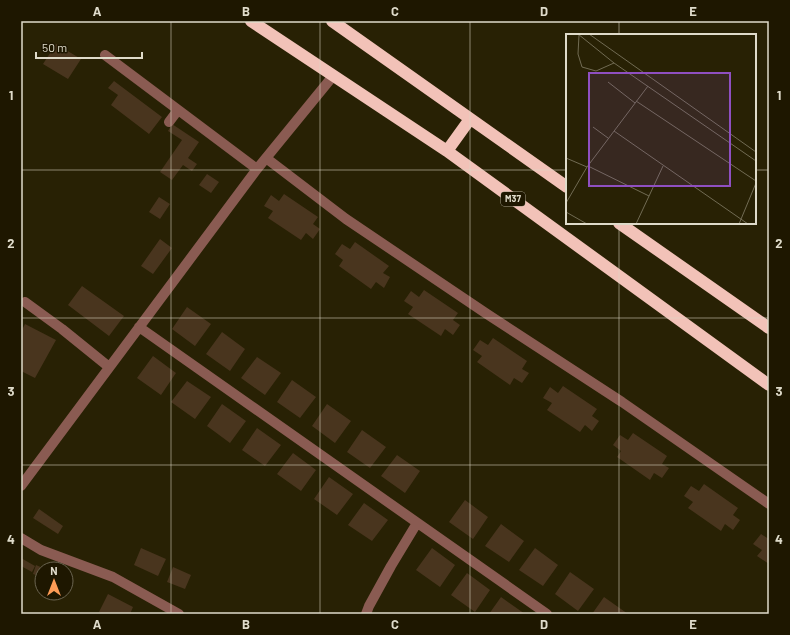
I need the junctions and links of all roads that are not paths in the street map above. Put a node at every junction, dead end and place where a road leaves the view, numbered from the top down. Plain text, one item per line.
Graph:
1 (251, 21) edge
2 (332, 21) edge
3 (105, 55) dead end
4 (333, 76) junction
5 (178, 110) junction
6 (470, 119) junction
7 (169, 122) dead end
8 (447, 151) junction
9 (266, 158) junction
10 (257, 169) junction
11 (566, 186) edge
12 (620, 224) edge
13 (25, 302) dead end
14 (139, 327) junction
15 (769, 328) edge
16 (109, 367) junction
17 (769, 385) edge
18 (21, 486) edge
19 (769, 504) edge
20 (417, 523) junction
21 (21, 538) edge
22 (179, 614) edge
23 (366, 614) edge
24 (546, 614) edge

1 - 4 highway, M37 / M37
2 - 6 highway
3 - 5 street
4 - 8 highway, M37 / M37
4 - 9 street
5 - 7 street
5 - 10 street
6 - 8 highway
6 - 11 highway
8 - 17 highway, M37 / M37
9 - 10 street
9 - 19 street
10 - 14 street
12 - 15 highway
13 - 16 street
14 - 16 street
14 - 20 street
16 - 18 street
20 - 23 street
20 - 24 street
21 - 22 street

